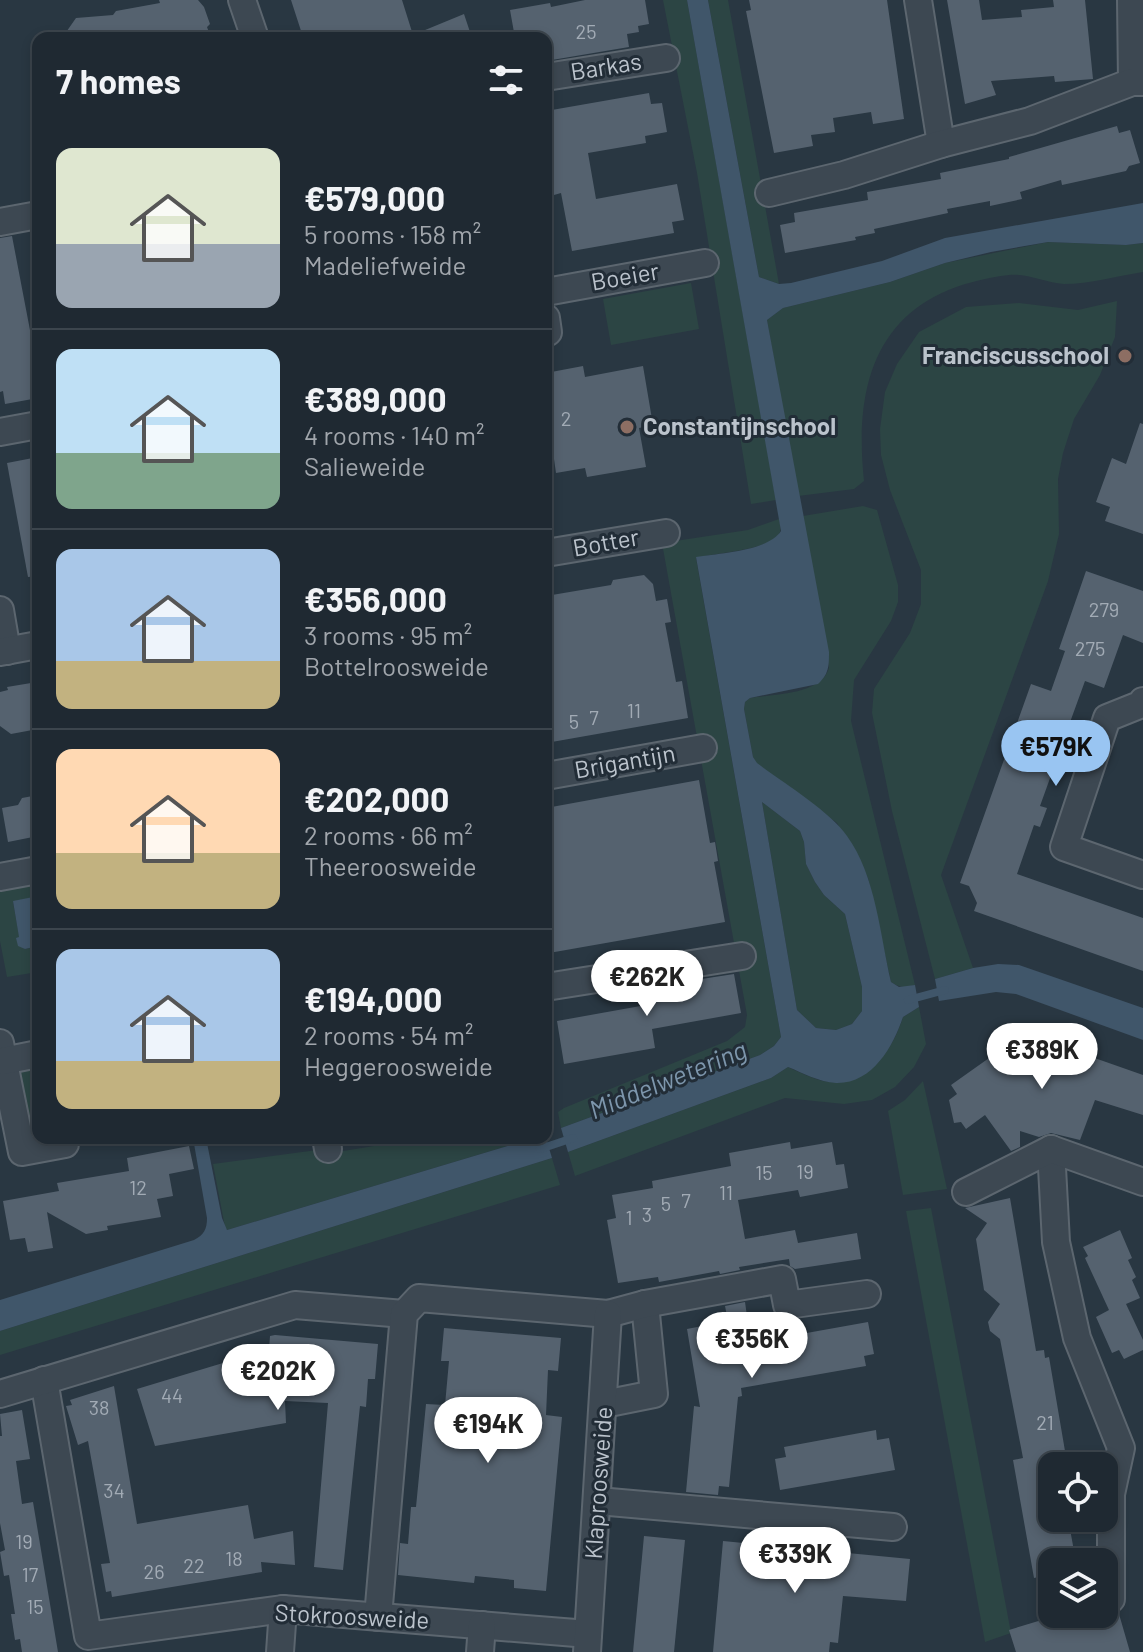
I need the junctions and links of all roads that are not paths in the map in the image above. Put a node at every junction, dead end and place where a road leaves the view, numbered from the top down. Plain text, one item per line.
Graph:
1 (242, 0) edge
2 (918, 0) edge
3 (1131, 0) edge
4 (253, 32) edge
5 (666, 58) dead end
6 (552, 76) edge
7 (1137, 82) edge
8 (941, 144) junction
9 (769, 193) dead end
10 (32, 216) edge
11 (0, 222) edge
12 (705, 263) dead end
13 (552, 291) edge
14 (32, 426) edge
15 (0, 432) edge
16 (666, 533) dead end
17 (552, 552) edge
18 (0, 610) edge
19 (32, 646) edge
20 (4, 652) edge
21 (1143, 701) edge
22 (703, 748) dead end
23 (552, 775) edge
24 (32, 871) edge
25 (1143, 875) edge
26 (0, 877) edge
27 (742, 956) dead end
28 (552, 986) edge
29 (2, 1052) edge
30 (32, 1054) edge
31 (65, 1144) edge
32 (1051, 1149) junction
33 (1143, 1182) edge
34 (966, 1192) dead end
35 (867, 1294) dead end
36 (645, 1304) junction
37 (404, 1314) junction
38 (608, 1314) junction
39 (44, 1380) junction
40 (0, 1394) edge
41 (604, 1404) junction
42 (1132, 1448) edge
43 (598, 1501) junction
44 (893, 1527) dead end
45 (1111, 1548) edge
46 (283, 1609) junction
47 (378, 1617) junction
48 (482, 1625) junction
49 (588, 1643) edge
50 (280, 1652) edge
51 (480, 1652) edge

1 - 4 street
2 - 8 street
3 - 7 street
5 - 6 street, Barkas
7 - 8 street
8 - 9 street
10 - 11 street
12 - 13 street, Boeier
14 - 15 street
16 - 17 street, Botter
18 - 20 street
19 - 20 street
21 - 25 street
22 - 23 street, Brigantijn
24 - 26 street
27 - 28 street
29 - 30 street
29 - 31 street
32 - 33 street
32 - 34 street
32 - 42 street
35 - 36 street
36 - 38 street
36 - 41 street
37 - 38 street
37 - 39 street
37 - 47 street
38 - 41 street, Klaproosweide
39 - 40 street
39 - 46 street, Stokroosweide
41 - 43 street, Klaproosweide
42 - 45 street
43 - 44 street
43 - 49 street, Klaproosweide
46 - 47 street, Stokroosweide
46 - 50 street
47 - 48 street, Stokroosweide
48 - 49 street, Stokroosweide
48 - 51 street

